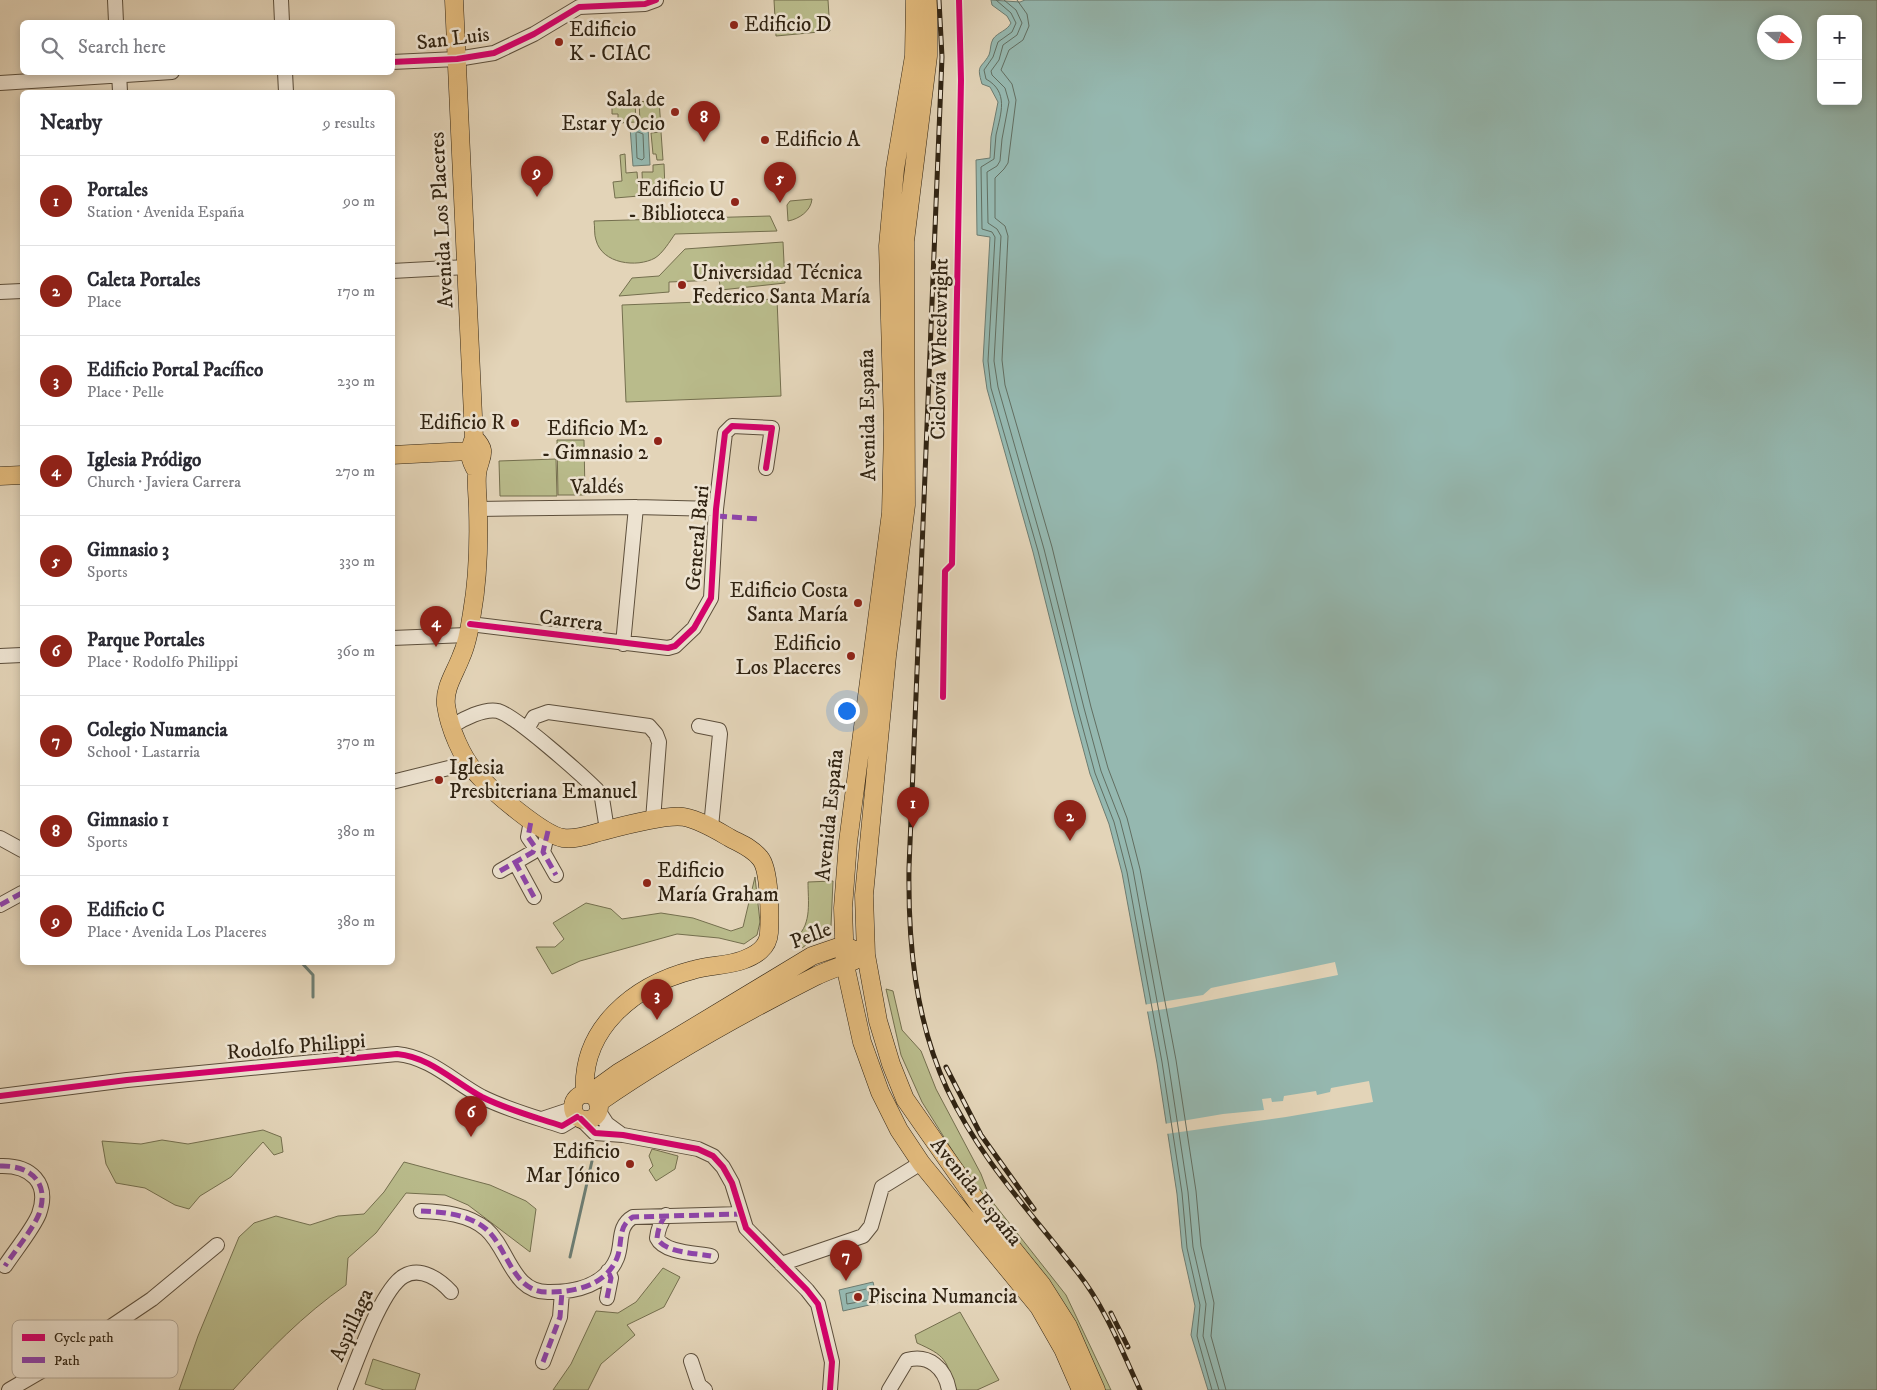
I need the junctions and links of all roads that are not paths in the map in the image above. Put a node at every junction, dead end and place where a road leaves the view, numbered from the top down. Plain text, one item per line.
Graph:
1 (115, 0) edge
2 (281, 0) edge
3 (454, 0) edge
4 (915, 0) edge
5 (928, 0) edge
6 (654, 1) edge
7 (116, 20) edge
8 (282, 20) edge
9 (457, 59) junction
10 (395, 62) edge
11 (106, 75) edge
12 (119, 75) edge
13 (285, 75) edge
14 (0, 83) edge
15 (120, 90) edge
16 (286, 90) edge
17 (467, 267) junction
18 (395, 271) edge
19 (20, 291) edge
20 (0, 292) edge
21 (472, 444) junction
22 (395, 455) edge
23 (766, 468) dead end
24 (20, 475) edge
25 (0, 476) edge
26 (636, 507) junction
27 (478, 509) junction
28 (716, 509) junction
29 (469, 630) junction
30 (395, 638) edge
31 (623, 644) junction
32 (668, 648) joint
33 (20, 655) edge
34 (0, 656) edge
35 (452, 726) junction
36 (699, 726) dead end
37 (527, 729) junction
38 (469, 763) junction
39 (395, 781) edge
40 (654, 820) junction
41 (531, 822) junction
42 (711, 828) junction
43 (607, 830) junction
44 (548, 831) junction
45 (0, 838) edge
46 (20, 849) edge
47 (515, 862) junction
48 (500, 871) dead end
49 (556, 875) dead end
50 (20, 894) edge
51 (534, 897) dead end
52 (0, 905) edge
53 (844, 945) junction
54 (866, 955) junction
55 (845, 965) junction
56 (592, 1049) junction
57 (618, 1073) junction
58 (0, 1096) edge
59 (582, 1108) junction
60 (542, 1119) junction
61 (595, 1133) junction
62 (623, 1136) junction
63 (921, 1163) junction
64 (0, 1166) edge
65 (421, 1211) dead end
66 (741, 1214) junction
67 (666, 1215) junction
68 (218, 1245) dead end
69 (711, 1256) dead end
70 (781, 1264) junction
71 (5, 1266) dead end
72 (608, 1271) junction
73 (451, 1292) dead end
74 (562, 1292) junction
75 (607, 1298) dead end
76 (121, 1320) edge
77 (691, 1360) dead end
78 (543, 1362) dead end
79 (30, 1378) edge
80 (697, 1388) edge
81 (9, 1390) edge
82 (345, 1390) edge
83 (830, 1390) edge
84 (889, 1390) edge
85 (949, 1390) edge
86 (1081, 1390) edge
87 (1096, 1390) edge

1 - 7 street
2 - 8 street
3 - 9 main road, Avenida Los Placeres
4 - 53 main road, Avenida España
5 - 54 main road, Avenida España
6 - 9 street, San Luis
9 - 10 street, San Luis
9 - 17 main road, Avenida Los Placeres
11 - 14 street
12 - 15 street
13 - 16 street
17 - 18 street
17 - 21 main road, Avenida Los Placeres
19 - 20 street
21 - 22 main road
21 - 27 main road, Avenida Los Placeres
23 - 28 street, General Bari
24 - 25 main road
26 - 27 street, Valdés
26 - 28 street, Valdés
26 - 31 street
27 - 29 main road, Avenida Los Placeres
28 - 32 street, General Bari
29 - 30 street, Carrera
29 - 31 street, Carrera
29 - 35 main road, Avenida Los Placeres
31 - 32 street, Carrera
33 - 34 street
35 - 37 street
35 - 38 main road, Avenida Los Placeres
36 - 42 street
37 - 40 street
37 - 43 street
38 - 39 street
38 - 41 main road, Avenida Los Placeres
40 - 42 main road, Avenida Los Placeres
40 - 43 main road, Avenida Los Placeres
41 - 44 main road, Avenida Los Placeres
41 - 47 street
42 - 56 main road, Avenida Los Placeres
43 - 44 main road, Avenida Los Placeres
44 - 49 street
45 - 46 street
47 - 48 street
47 - 51 street
50 - 52 street
53 - 54 main road, Pelle
53 - 55 main road, Avenida España
53 - 57 main road, Pelle
54 - 55 main road, Pelle
54 - 87 main road, Avenida España
55 - 59 main road, Pelle
55 - 63 main road, Avenida España
56 - 57 main road
56 - 59 main road, Avenida Los Placeres
57 - 59 main road, Pelle
58 - 60 street, Rodolfo Philippi
59 - 60 street
59 - 60 street, Rodolfo Philippi
59 - 61 street
59 - 61 street, Rodolfo Philippi
59 - 62 street
61 - 62 street, Rodolfo Philippi
62 - 66 street, Rodolfo Philippi
63 - 70 street
63 - 86 main road, Avenida España
64 - 71 street
65 - 74 street
66 - 67 street
66 - 70 street, Rodolfo Philippi
67 - 69 street
67 - 72 street
68 - 76 street
70 - 83 street, Rodolfo Philippi
72 - 74 street
72 - 75 street
73 - 82 street, Aspillaga
74 - 78 street
77 - 80 street
79 - 81 street
84 - 85 street

